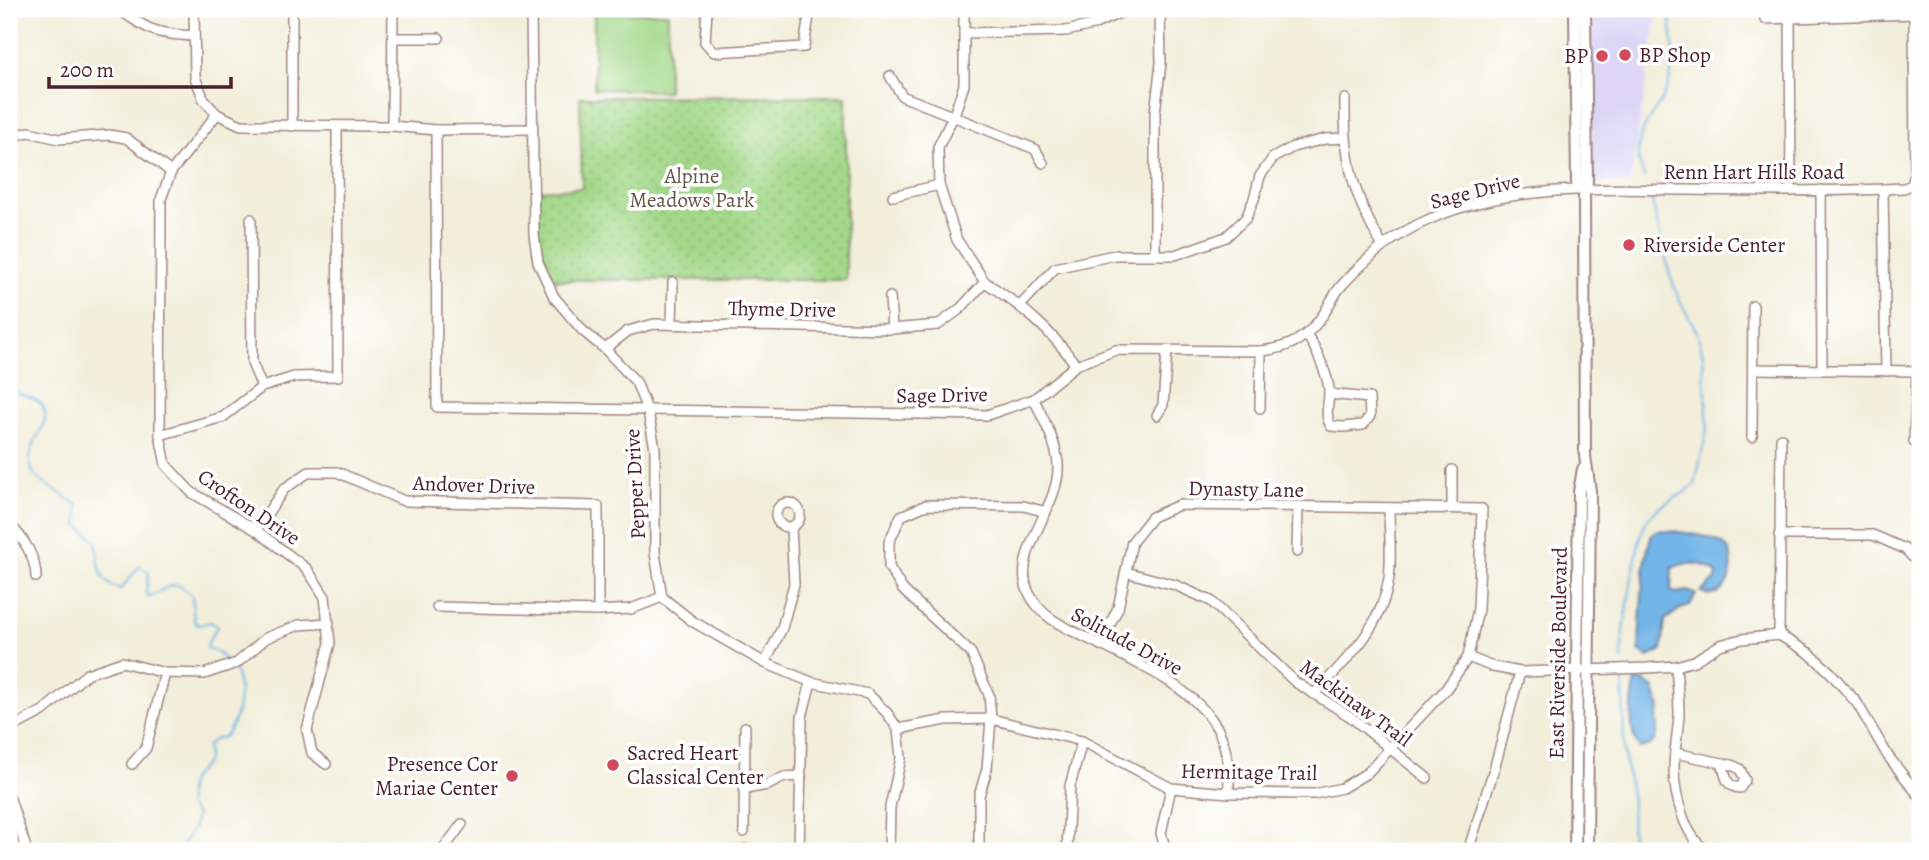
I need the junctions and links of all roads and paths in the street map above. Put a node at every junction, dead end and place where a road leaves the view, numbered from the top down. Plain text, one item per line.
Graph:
1 (118, 9) edge
2 (194, 9) edge
3 (292, 9) edge
4 (393, 9) edge
5 (531, 9) edge
6 (707, 9) edge
7 (810, 9) edge
8 (964, 9) edge
9 (1128, 9) edge
10 (1160, 9) edge
11 (1575, 9) edge
12 (1585, 9) edge
13 (1914, 12) edge
14 (1790, 17) junction
15 (1765, 19) dead end
16 (964, 33) junction
17 (194, 36) junction
18 (394, 38) junction
19 (439, 38) dead end
20 (890, 76) dead end
21 (1345, 99) dead end
22 (217, 114) junction
23 (954, 115) junction
24 (292, 126) junction
25 (392, 126) junction
26 (337, 127) junction
27 (533, 129) junction
28 (436, 130) junction
29 (9, 137) edge
30 (1345, 138) junction
31 (1043, 163) dead end
32 (171, 172) junction
33 (939, 184) junction
34 (1584, 189) junction
35 (1821, 190) junction
36 (1883, 190) junction
37 (1791, 191) junction
38 (893, 196) dead end
39 (251, 219) dead end
40 (1382, 245) junction
41 (1155, 255) junction
42 (673, 282) dead end
43 (985, 282) junction
44 (890, 297) dead end
45 (1020, 306) junction
46 (1753, 306) dead end
47 (672, 324) junction
48 (892, 329) junction
49 (1307, 336) junction
50 (605, 349) junction
51 (1167, 351) junction
52 (1261, 351) junction
53 (1076, 365) junction
54 (1753, 369) junction
55 (1822, 370) junction
56 (1886, 371) junction
57 (262, 387) junction
58 (1329, 394) junction
59 (1034, 399) junction
60 (1260, 408) dead end
61 (648, 412) junction
62 (1157, 415) dead end
63 (160, 435) junction
64 (1752, 437) dead end
65 (1781, 438) dead end
66 (1914, 442) dead end
67 (1452, 470) dead end
68 (1298, 507) junction
69 (1389, 508) junction
70 (1452, 508) junction
71 (1046, 512) junction
72 (9, 524) edge
73 (791, 527) dead end
74 (256, 530) junction
75 (1779, 535) junction
76 (1297, 552) dead end
77 (1920, 565) edge
78 (1126, 572) junction
79 (36, 578) dead end
80 (662, 597) junction
81 (437, 607) dead end
82 (598, 611) junction
83 (329, 623) junction
84 (1779, 635) junction
85 (1100, 645) junction
86 (1468, 657) junction
87 (765, 663) junction
88 (1676, 666) junction
89 (1582, 669) junction
90 (1520, 672) junction
91 (165, 673) junction
92 (811, 682) junction
93 (1314, 694) junction
94 (991, 719) junction
95 (745, 727) dead end
96 (9, 729) edge
97 (898, 729) junction
98 (1082, 741) junction
99 (1390, 748) junction
100 (1675, 753) junction
101 (1722, 763) dead end
102 (132, 764) dead end
103 (326, 764) dead end
104 (801, 776) junction
105 (1426, 778) dead end
106 (1171, 788) junction
107 (745, 789) junction
108 (1229, 793) junction
109 (9, 796) edge
110 (1920, 797) edge
111 (462, 824) dead end
112 (744, 832) dead end
113 (1701, 850) edge
114 (27, 851) edge
115 (442, 851) edge
116 (799, 851) edge
117 (889, 851) edge
118 (979, 851) edge
119 (1067, 851) edge
120 (1166, 851) edge
121 (1468, 851) edge
122 (1575, 851) edge
123 (1587, 851) edge

1 - 17 street
2 - 17 street
3 - 24 street
4 - 18 street
5 - 27 street, Pepper Drive
6 - 7 street
8 - 16 street
9 - 16 street
10 - 41 street
11 - 34 main road, East Riverside Boulevard
12 - 34 main road, East Riverside Boulevard
13 - 14 street
13 - 36 street, Renn Hart Hills Road
14 - 15 street
14 - 37 street
16 - 23 street
17 - 22 street
18 - 19 street
18 - 25 street
20 - 23 street
21 - 30 street
22 - 24 street
22 - 32 street, Crofton Drive
23 - 31 street
23 - 33 street
24 - 26 street
25 - 26 street
25 - 28 street
26 - 57 street
27 - 28 street
27 - 50 street, Pepper Drive
28 - 61 street, Sage Drive
29 - 32 street
30 - 40 street
30 - 41 street
32 - 63 street, Crofton Drive
33 - 38 street
33 - 43 street
34 - 37 street, Renn Hart Hills Road
34 - 40 street, Sage Drive
34 - 89 main road, East Riverside Boulevard
35 - 36 street, Renn Hart Hills Road
35 - 37 street, Renn Hart Hills Road
35 - 55 street
36 - 56 street
39 - 57 street
40 - 49 street, Sage Drive
41 - 45 street
42 - 47 street
43 - 45 street
43 - 48 street, Thyme Drive
44 - 48 street
45 - 53 street
46 - 54 street
47 - 48 street, Thyme Drive
47 - 50 street, Thyme Drive
49 - 52 street, Sage Drive
49 - 58 street
50 - 61 street, Pepper Drive
51 - 52 street, Sage Drive
51 - 53 street, Sage Drive
51 - 62 street
52 - 60 street
53 - 59 street, Sage Drive
54 - 55 street
54 - 64 street
55 - 56 street
56 - 66 street
57 - 63 street
58 - 58 street
59 - 61 street, Sage Drive
59 - 71 street, Solitude Drive
61 - 80 street, Pepper Drive
63 - 74 street, Crofton Drive
65 - 75 street
67 - 70 street
68 - 69 street, Dynasty Lane
68 - 76 street
68 - 78 street, Dynasty Lane
69 - 70 street, Dynasty Lane
69 - 93 street
70 - 86 street, Dynasty Lane
71 - 85 street, Solitude Drive
71 - 94 street
72 - 79 street
73 - 87 street
74 - 82 street, Andover Drive
74 - 83 street, Crofton Drive
75 - 77 street
75 - 84 street
78 - 85 street, Dynasty Lane
78 - 93 street, Mackinaw Trail
80 - 82 street
80 - 87 street
81 - 82 street
83 - 91 street
83 - 103 street, Crofton Drive
84 - 88 street
84 - 110 street
85 - 108 street, Solitude Drive
86 - 90 street
86 - 99 street, Hermitage Trail
87 - 92 street
88 - 89 street
88 - 100 street
89 - 90 street
89 - 122 main road, East Riverside Boulevard
89 - 123 main road, East Riverside Boulevard
90 - 121 street
91 - 96 street
91 - 102 street
92 - 97 street
92 - 104 street
93 - 99 street, Mackinaw Trail
94 - 97 street, Hermitage Trail
94 - 98 street, Hermitage Trail
94 - 118 street
95 - 107 street
97 - 117 street
98 - 106 street, Hermitage Trail
98 - 119 street
99 - 105 street, Mackinaw Trail
99 - 108 street, Hermitage Trail
100 - 101 street
100 - 113 street
104 - 107 street
104 - 116 street
106 - 108 street, Hermitage Trail
106 - 120 street
107 - 112 street
109 - 114 street
111 - 115 street

